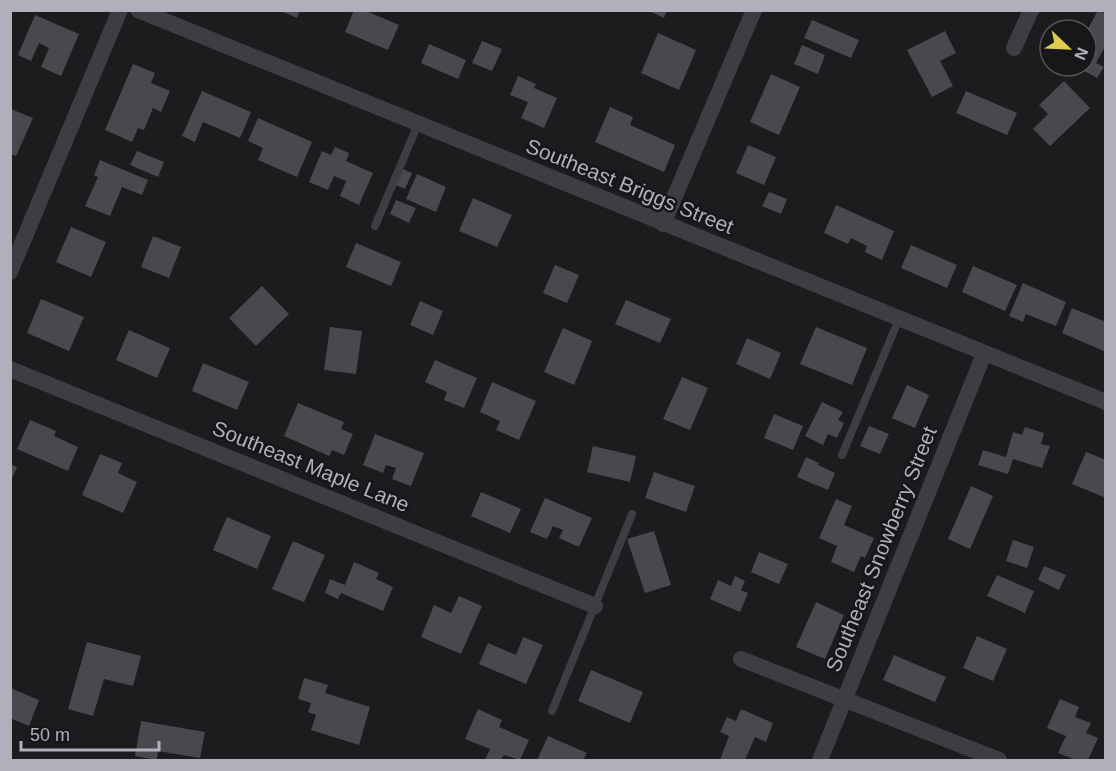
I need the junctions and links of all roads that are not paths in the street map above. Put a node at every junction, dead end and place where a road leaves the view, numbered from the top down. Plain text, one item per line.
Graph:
1 (120, 10) edge
2 (138, 10) edge
3 (754, 10) edge
4 (1030, 10) edge
5 (1014, 48) dead end
6 (418, 124) junction
7 (663, 224) junction
8 (375, 226) dead end
9 (10, 272) edge
10 (899, 319) junction
11 (984, 354) junction
12 (10, 369) edge
13 (1106, 402) edge
14 (842, 455) dead end
15 (632, 514) dead end
16 (595, 606) junction
17 (741, 659) dead end
18 (844, 700) junction
19 (552, 711) dead end
20 (820, 760) edge
21 (999, 760) edge

1 - 9 street
2 - 6 street, Southeast Briggs Street
3 - 7 street
4 - 5 street
6 - 7 street, Southeast Briggs Street
6 - 8 lane
7 - 10 street, Southeast Briggs Street
10 - 11 street, Southeast Briggs Street
10 - 14 lane
11 - 13 street, Southeast Briggs Street
11 - 18 street, Southeast Snowberry Street
12 - 16 street, Southeast Maple Lane
15 - 16 lane
16 - 19 lane
17 - 18 street
18 - 20 street, Southeast Snowberry Street
18 - 21 street

